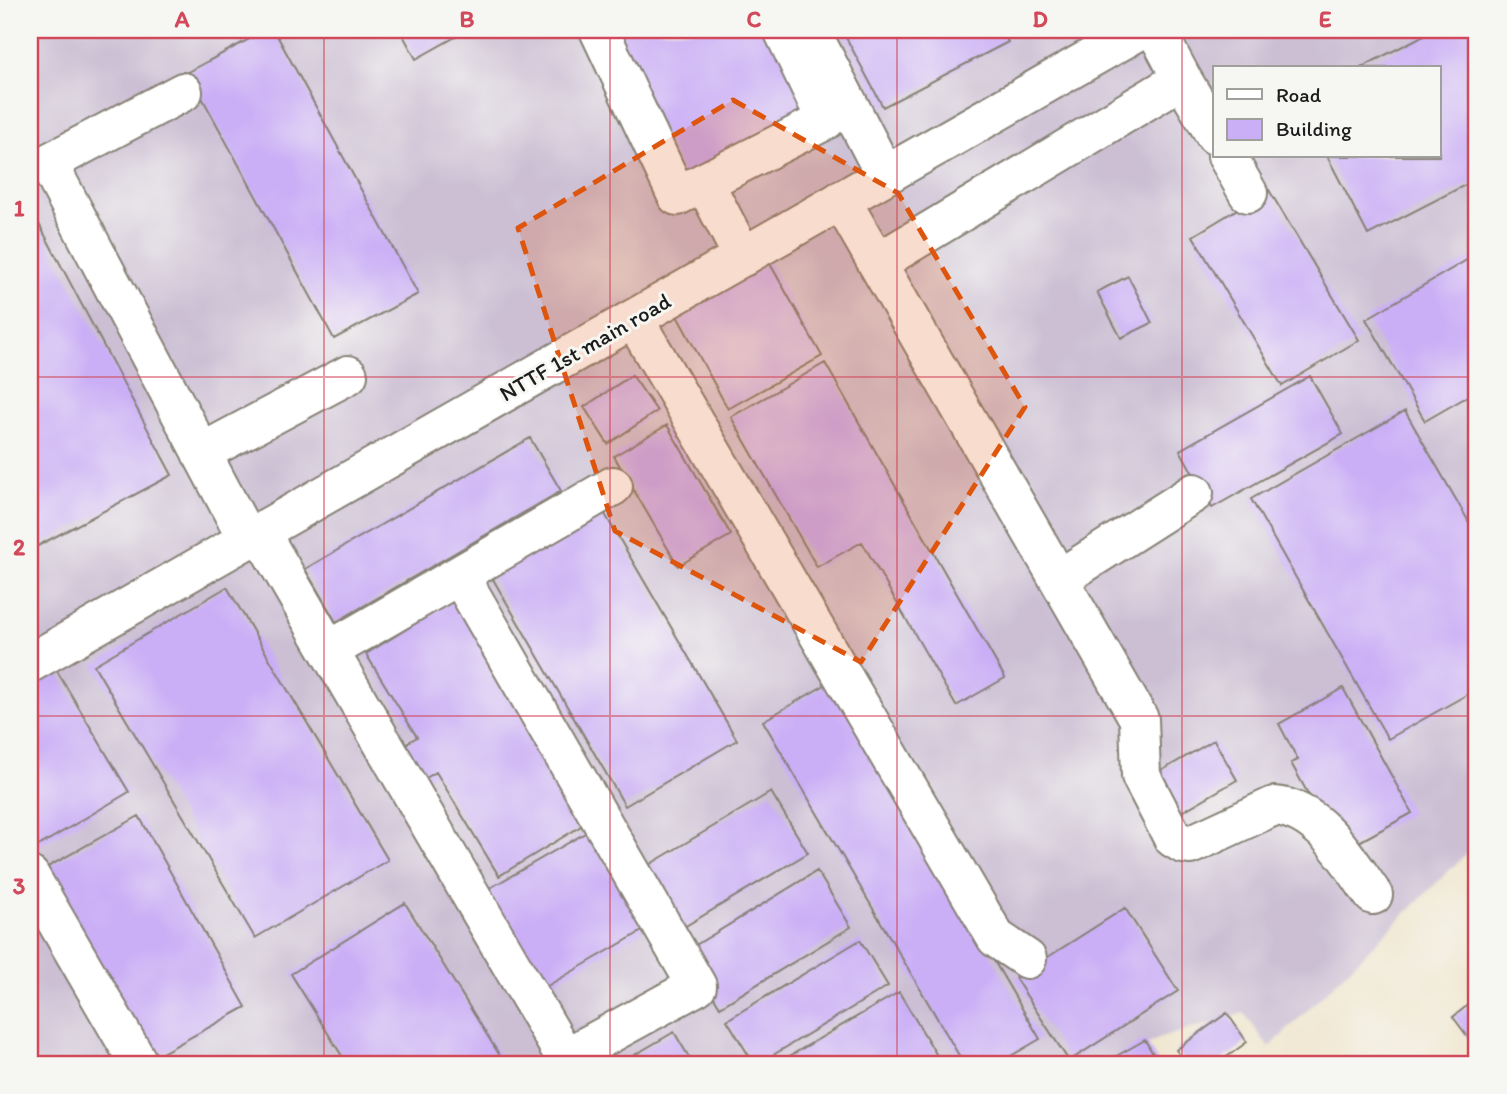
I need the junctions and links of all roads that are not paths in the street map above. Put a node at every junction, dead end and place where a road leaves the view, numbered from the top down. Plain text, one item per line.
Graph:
1 (599, 30) edge
2 (783, 30) edge
3 (810, 30) edge
4 (1140, 30) edge
5 (1156, 30) edge
6 (1182, 79) junction
7 (183, 92) dead end
8 (1213, 132) edge
9 (1228, 158) edge
10 (885, 175) junction
11 (704, 182) junction
12 (1248, 193) dead end
13 (841, 200) junction
14 (743, 257) junction
15 (877, 263) junction
16 (643, 313) junction
17 (348, 375) dead end
18 (201, 453) junction
19 (613, 486) dead end
20 (1194, 493) dead end
21 (254, 536) junction
22 (460, 576) junction
23 (1059, 579) junction
24 (330, 650) junction
25 (30, 663) edge
26 (30, 876) edge
27 (1373, 895) dead end
28 (567, 1061) edge
29 (139, 1064) edge

1 - 11 street
2 - 11 street
3 - 10 street
4 - 10 street, NTTF 1st main road
5 - 6 street
6 - 8 street
6 - 15 street
7 - 18 street
9 - 12 street
10 - 13 street, NTTF 1st main road
11 - 14 street
13 - 14 street, NTTF 1st main road
13 - 15 street
14 - 16 street, NTTF 1st main road
15 - 23 street
16 - 16 street
16 - 21 street, NTTF 1st main road
17 - 18 street
18 - 21 street
19 - 22 street
20 - 23 street
21 - 24 street
21 - 25 street, NTTF 1st main road
22 - 24 street
22 - 28 street
23 - 27 street
24 - 28 street
26 - 29 street

